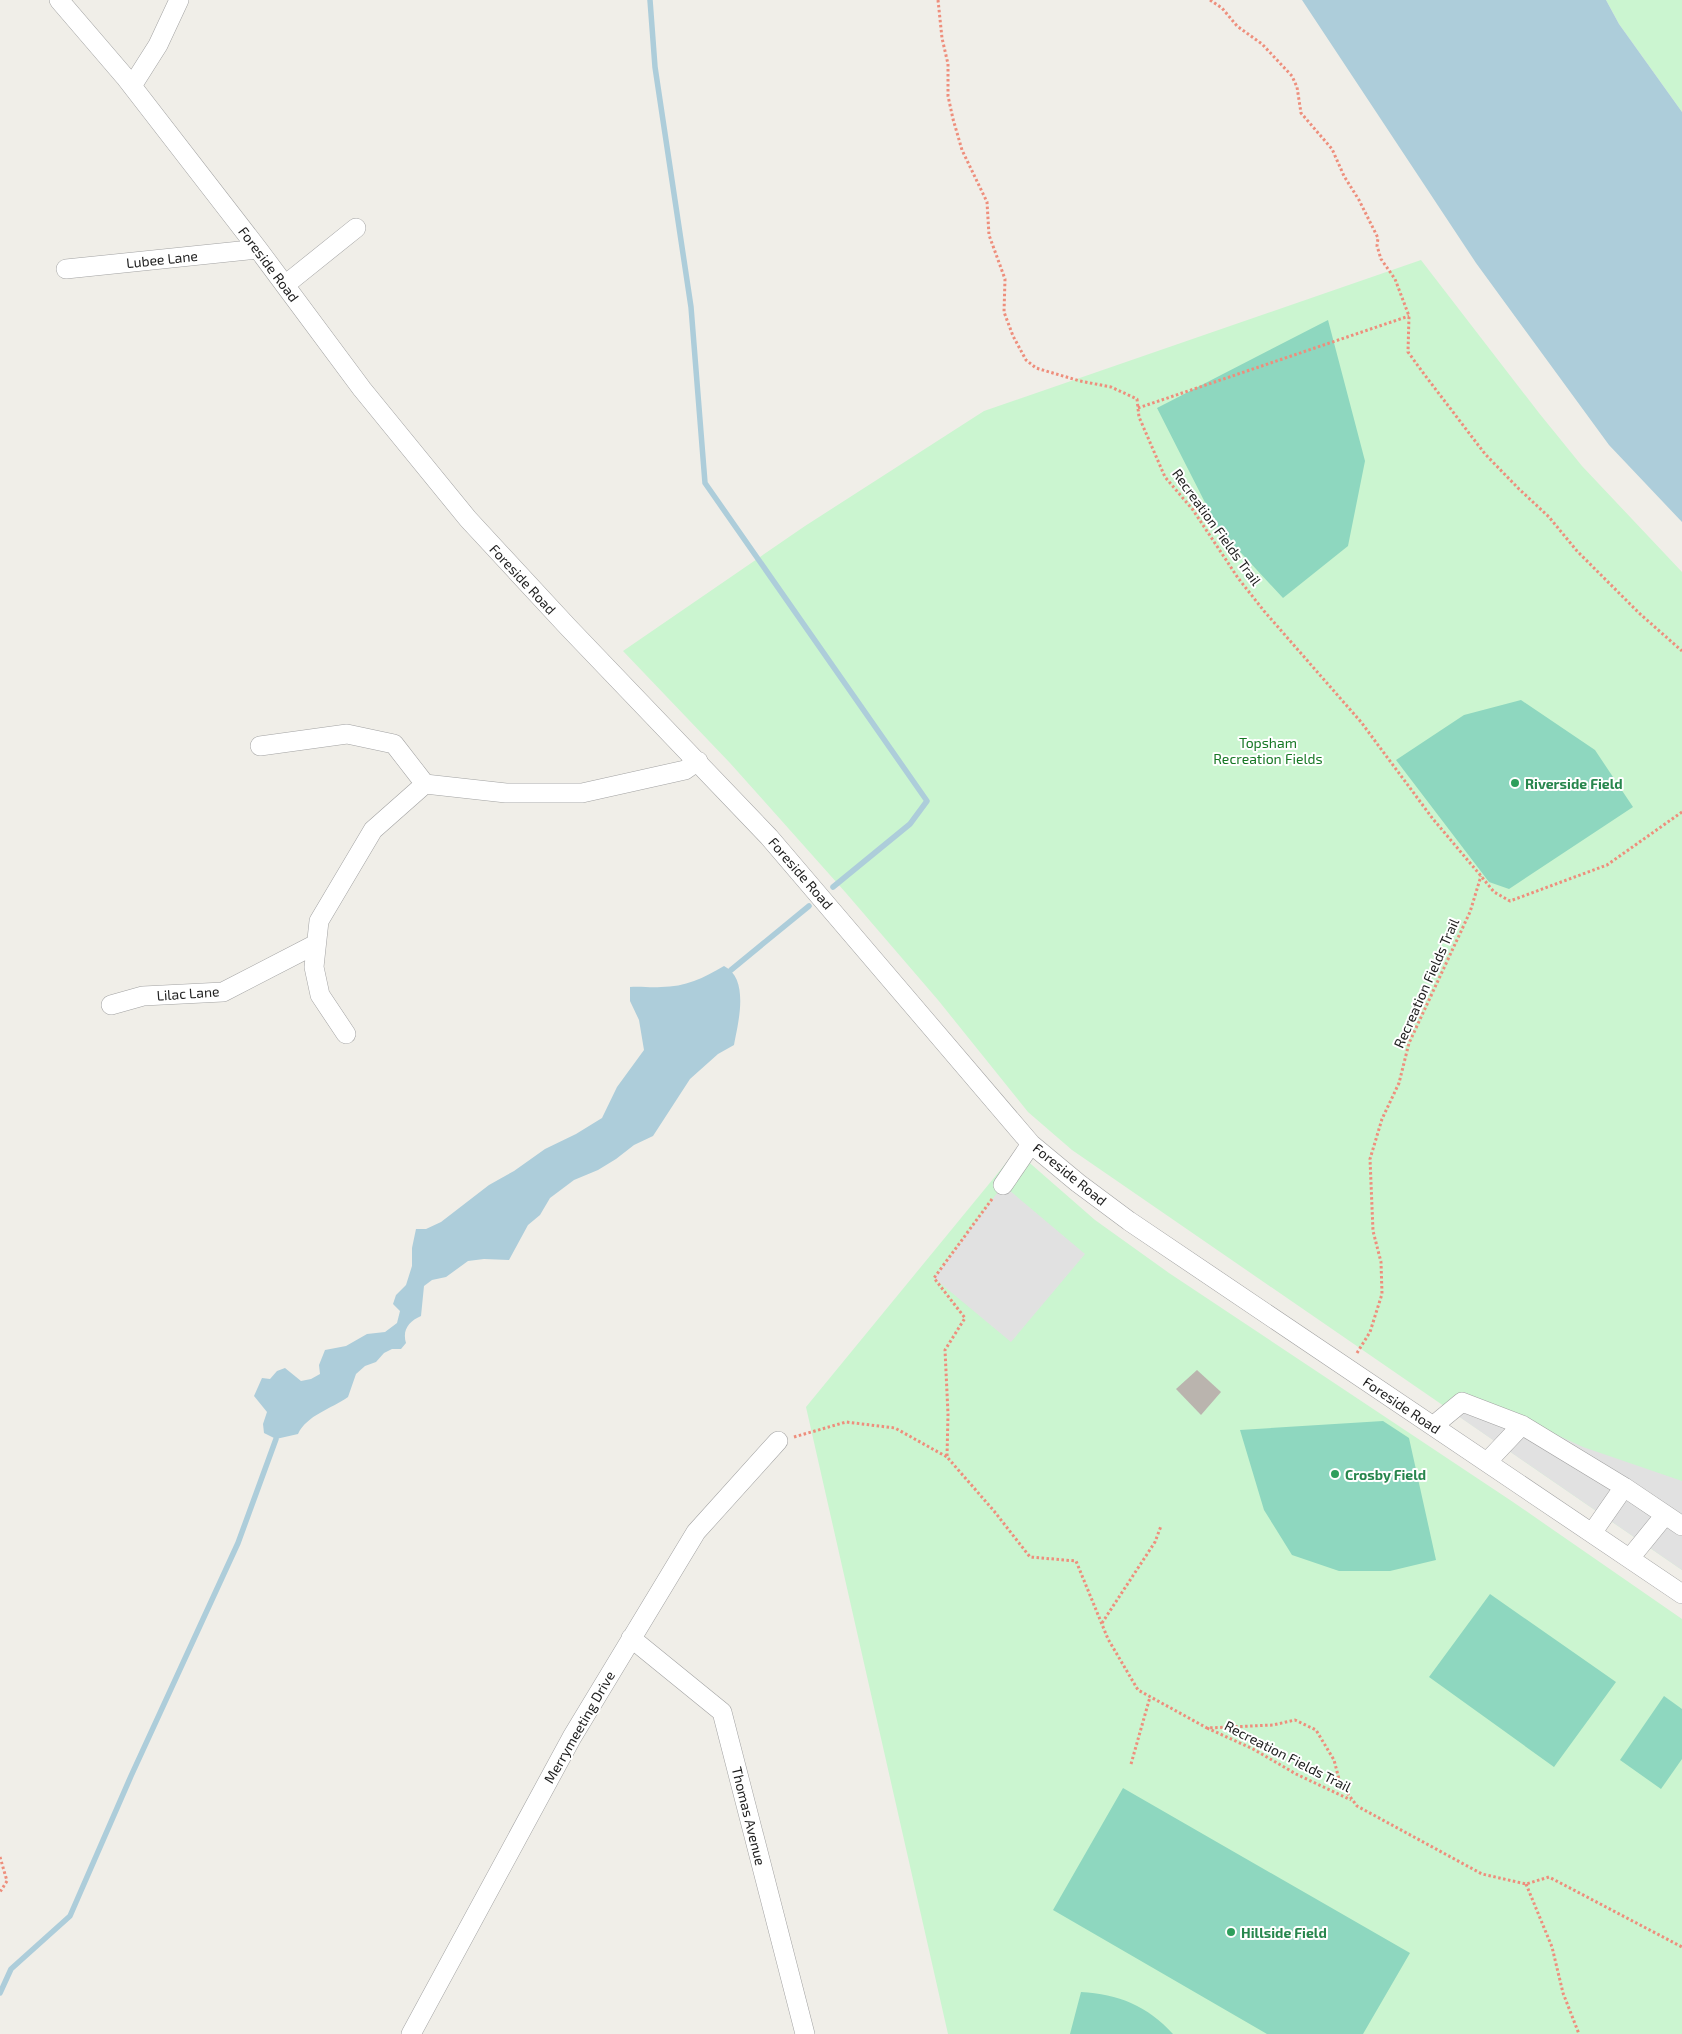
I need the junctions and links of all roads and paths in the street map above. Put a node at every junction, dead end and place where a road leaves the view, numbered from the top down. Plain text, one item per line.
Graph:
1 (59, 0) edge
2 (179, 0) edge
3 (938, 0) edge
4 (1210, 0) edge
5 (132, 86) junction
6 (356, 228) dead end
7 (258, 249) junction
8 (66, 269) dead end
9 (284, 285) junction
10 (1409, 316) junction
11 (1138, 408) junction
12 (1682, 650) edge
13 (260, 746) dead end
14 (698, 760) junction
15 (425, 784) junction
16 (1682, 812) edge
17 (1481, 876) junction
18 (316, 944) junction
19 (111, 1005) dead end
20 (346, 1034) dead end
21 (1031, 1144) junction
22 (1003, 1185) joint
23 (1354, 1358) dead end
24 (1522, 1425) junction
25 (1433, 1426) junction
26 (778, 1441) joint
27 (947, 1457) junction
28 (1487, 1462) junction
29 (1624, 1487) junction
30 (1665, 1515) junction
31 (1161, 1526) dead end
32 (1682, 1526) edge
33 (1592, 1533) junction
34 (1630, 1558) junction
35 (1682, 1594) edge
36 (1102, 1623) junction
37 (631, 1638) junction
38 (1150, 1697) junction
39 (1207, 1728) junction
40 (1131, 1764) dead end
41 (1357, 1806) junction
42 (0, 1857) edge
43 (1526, 1884) junction
44 (0, 1892) edge
45 (1682, 1947) edge
46 (411, 2034) edge
47 (805, 2034) edge
48 (1579, 2034) edge

1 - 5 street, Foreside Road
2 - 5 street
3 - 11 path, Recreation Fields Trail
4 - 10 path
5 - 7 street, Foreside Road
6 - 9 street
7 - 8 street, Lubee Lane
7 - 9 street, Foreside Road
9 - 14 street, Foreside Road
10 - 11 path
10 - 12 path
11 - 17 path, Recreation Fields Trail
13 - 15 street
14 - 15 street
14 - 21 street, Foreside Road
15 - 18 street
16 - 17 path, Recreation Fields Trail
17 - 23 path, Recreation Fields Trail
18 - 19 street, Lilac Lane
18 - 20 street
21 - 22 street
21 - 25 street, Foreside Road
22 - 27 path
24 - 25 street
24 - 28 street
24 - 29 street
25 - 28 street, Foreside Road
26 - 27 path, Recreation Fields Trail
26 - 37 street, Merrymeeting Drive
27 - 36 path, Recreation Fields Trail
28 - 33 street, Foreside Road
29 - 30 street
29 - 33 street
30 - 32 street
30 - 34 street
31 - 36 path
33 - 34 street, Foreside Road
34 - 35 street, Foreside Road
36 - 38 path, Recreation Fields Trail
37 - 46 street, Merrymeeting Drive
37 - 47 street, Thomas Avenue
38 - 39 path, Recreation Fields Trail
38 - 40 path
39 - 41 path, Recreation Fields Trail
39 - 41 path, Recreation Fields Trail
41 - 43 path, Recreation Fields Trail
42 - 44 path
43 - 45 path, Recreation Fields Trail
43 - 48 path

